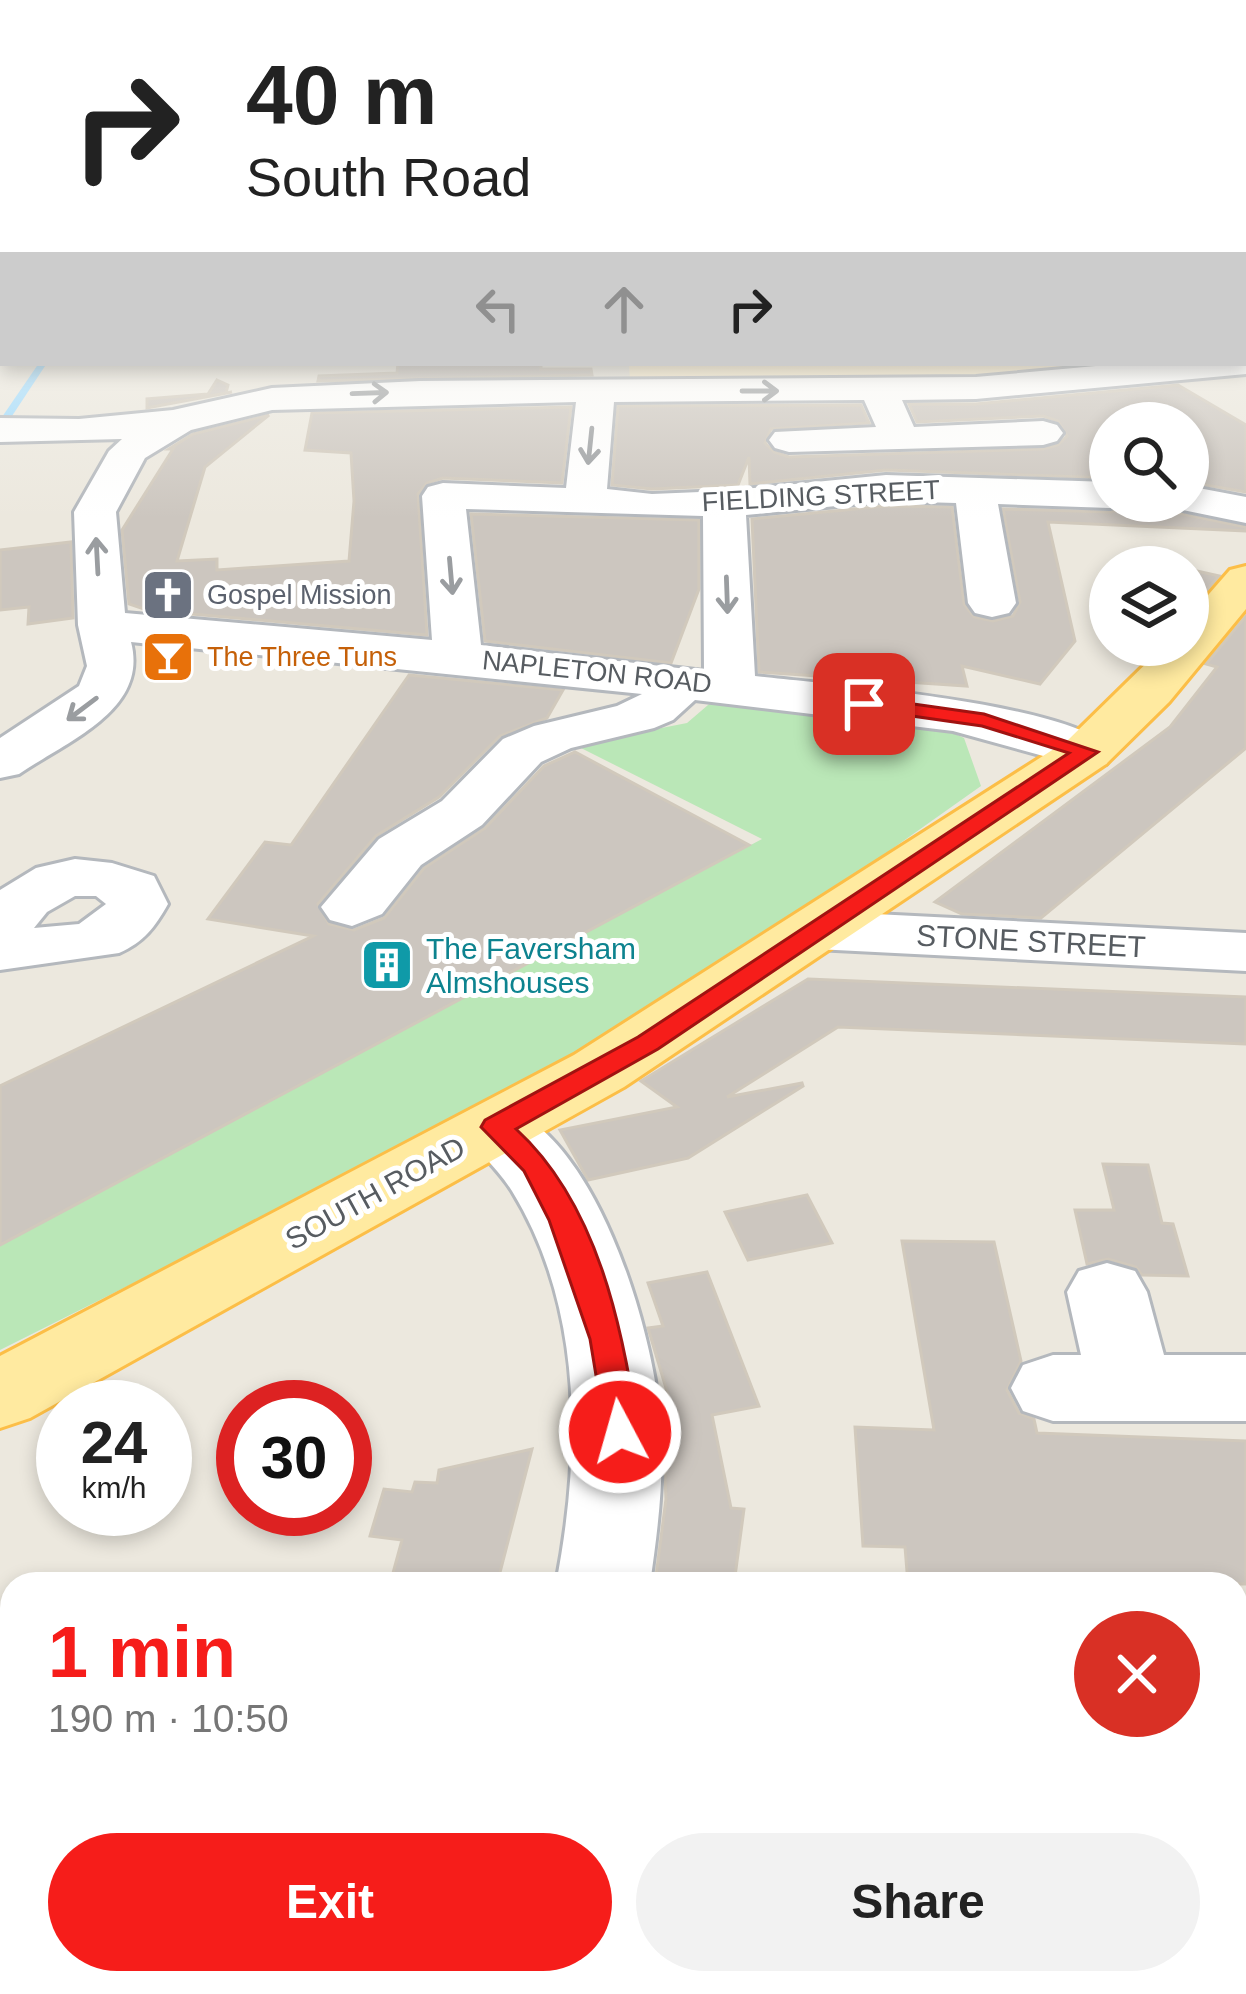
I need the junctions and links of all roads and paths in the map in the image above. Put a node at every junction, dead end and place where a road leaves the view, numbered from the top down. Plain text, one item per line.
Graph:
1 (256, 366) edge
2 (1218, 366) edge
3 (596, 390) junction
4 (879, 391) junction
5 (254, 402) junction
6 (177, 422) junction
7 (0, 432) edge
8 (1043, 433) dead end
9 (900, 439) junction
10 (789, 440) dead end
11 (106, 490) junction
12 (976, 490) junction
13 (1089, 494) edge
14 (585, 502) junction
15 (1209, 503) edge
16 (724, 504) junction
17 (1246, 510) edge
18 (1246, 580) edge
19 (992, 603) dead end
20 (102, 626) junction
21 (458, 657) junction
22 (706, 684) junction
23 (1087, 752) junction
24 (0, 762) edge
25 (352, 907) dead end
26 (816, 930) junction
27 (0, 931) edge
28 (0, 952) edge
29 (1246, 952) edge
30 (496, 1127) junction
31 (1107, 1292) dead end
32 (1246, 1388) edge
33 (0, 1395) edge
34 (605, 1572) edge

1 - 5 street
2 - 4 street
3 -> 4 street
5 -> 3 street
3 -> 14 street
4 - 9 street
5 - 6 street
6 - 7 street
6 - 11 street
7 - 11 street
8 - 9 street
9 - 10 street
20 -> 11 street
12 - 13 street, FIELDING STREET
12 - 16 street, FIELDING STREET
12 - 19 street, FIELDING STREET
14 - 16 street, FIELDING STREET
14 -> 21 street, FIELDING STREET
15 - 17 street
16 -> 22 street
18 - 23 main road, SOUTH ROAD
20 - 21 street, NAPLETON ROAD
20 -> 24 street
21 - 22 street, NAPLETON ROAD
22 - 23 street, NAPLETON ROAD
22 - 25 street
23 - 26 main road, SOUTH ROAD
26 - 29 street, STONE STREET
26 - 30 main road, SOUTH ROAD
27 - 28 street
30 - 33 main road, SOUTH ROAD
30 - 34 street
31 - 32 street

